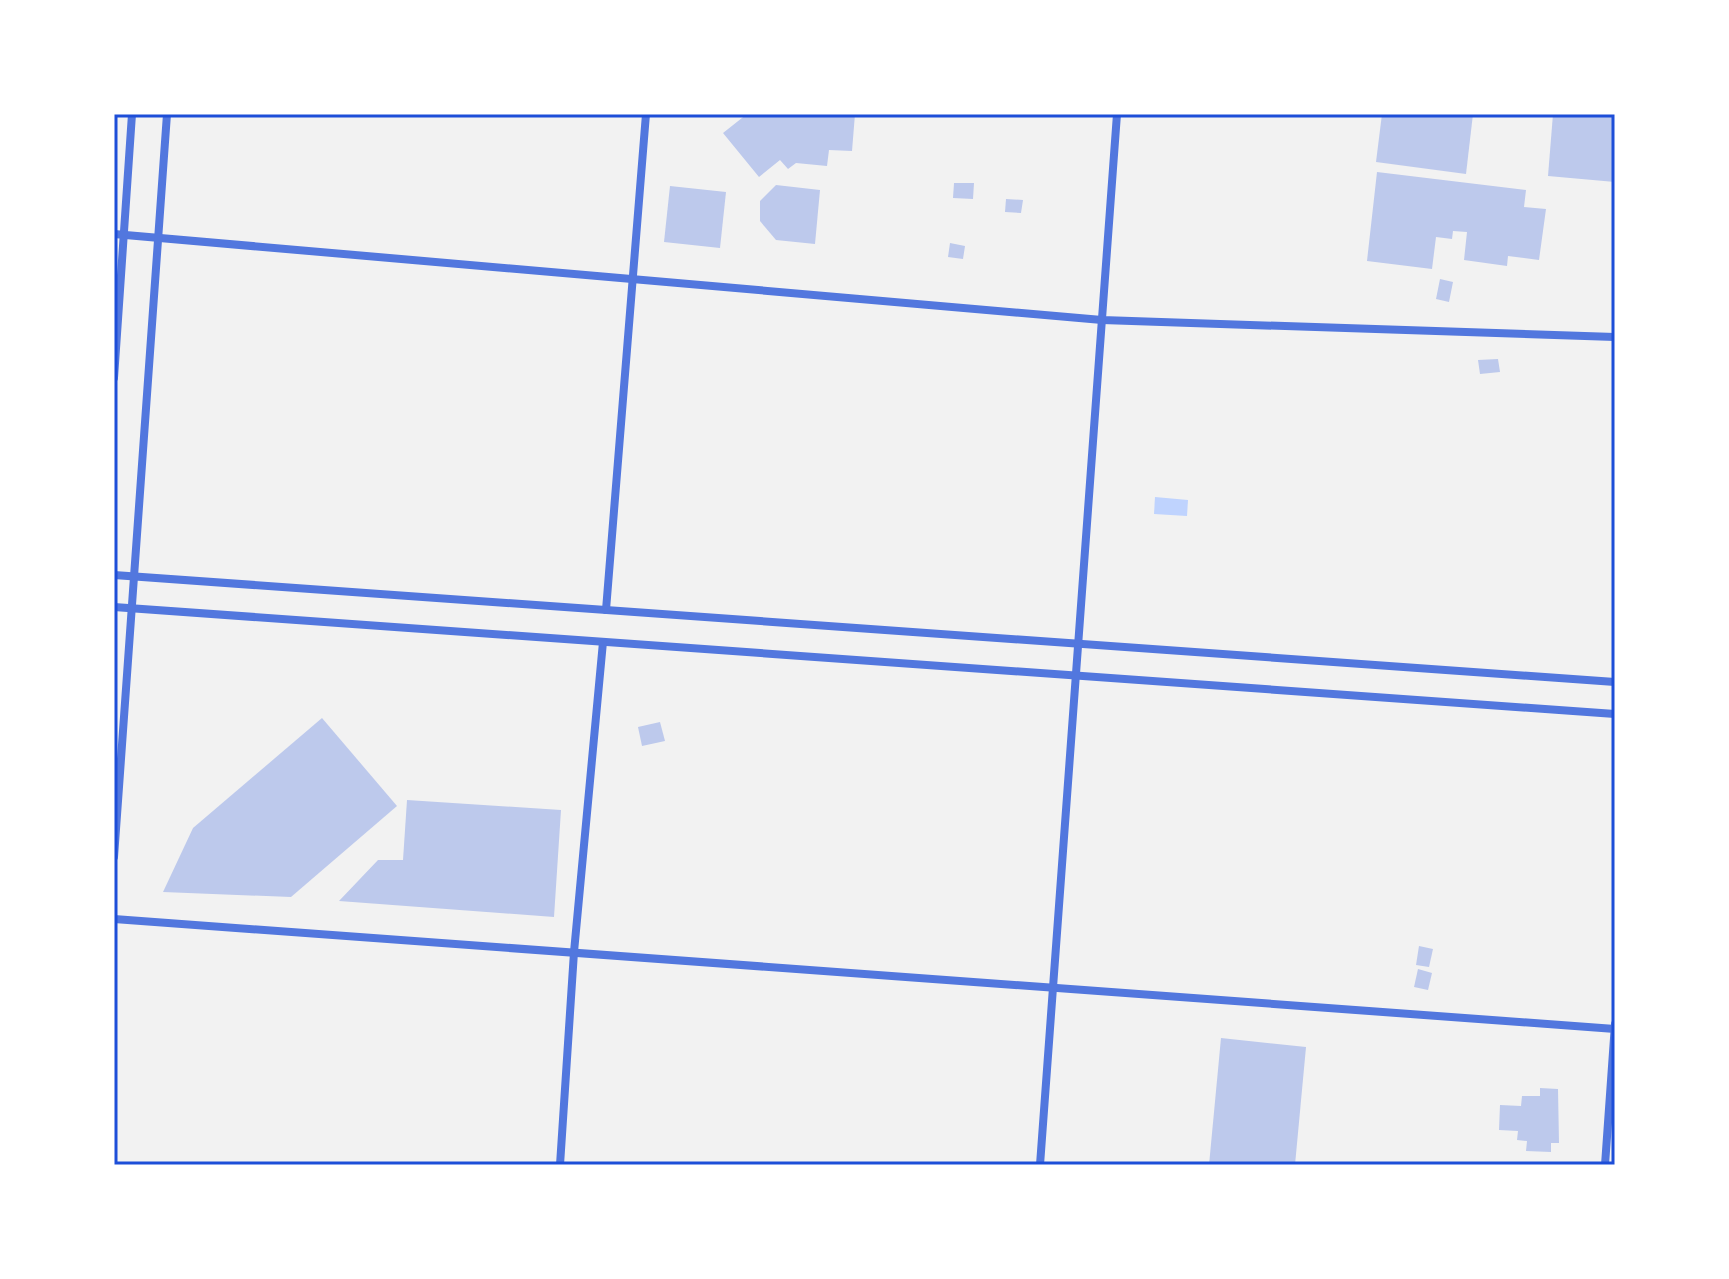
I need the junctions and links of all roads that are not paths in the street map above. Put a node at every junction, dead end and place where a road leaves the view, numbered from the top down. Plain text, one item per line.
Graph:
1 (132, 114) edge
2 (167, 114) edge
3 (646, 114) edge
4 (1117, 114) edge
5 (114, 234) edge
6 (125, 234) junction
7 (161, 236) junction
8 (632, 280) junction
9 (1102, 320) junction
10 (1615, 337) edge
11 (114, 378) edge
12 (114, 575) edge
13 (134, 577) junction
14 (114, 607) edge
15 (133, 609) junction
16 (606, 610) junction
17 (603, 642) junction
18 (1078, 644) junction
19 (1076, 676) junction
20 (1615, 682) edge
21 (1615, 714) edge
22 (114, 857) edge
23 (114, 919) edge
24 (574, 952) junction
25 (1053, 988) junction
26 (1615, 1027) edge
27 (560, 1165) edge
28 (1040, 1165) edge
29 (1605, 1165) edge

1 - 6 street
2 - 7 street
3 - 8 street
4 - 9 street
5 - 6 street
6 - 7 street
6 - 11 street
7 - 8 street
7 - 13 street
8 - 9 street
8 - 16 street
9 - 10 street
9 - 18 street
12 - 13 street
13 - 15 street
13 - 16 street
14 - 15 street
15 - 17 street
15 - 22 street
16 - 18 street
17 - 19 street
17 - 24 street
18 - 19 street
18 - 20 street
19 - 21 street
19 - 25 street
23 - 24 street
24 - 25 street
24 - 27 street
25 - 26 street
25 - 28 street
26 - 29 street

